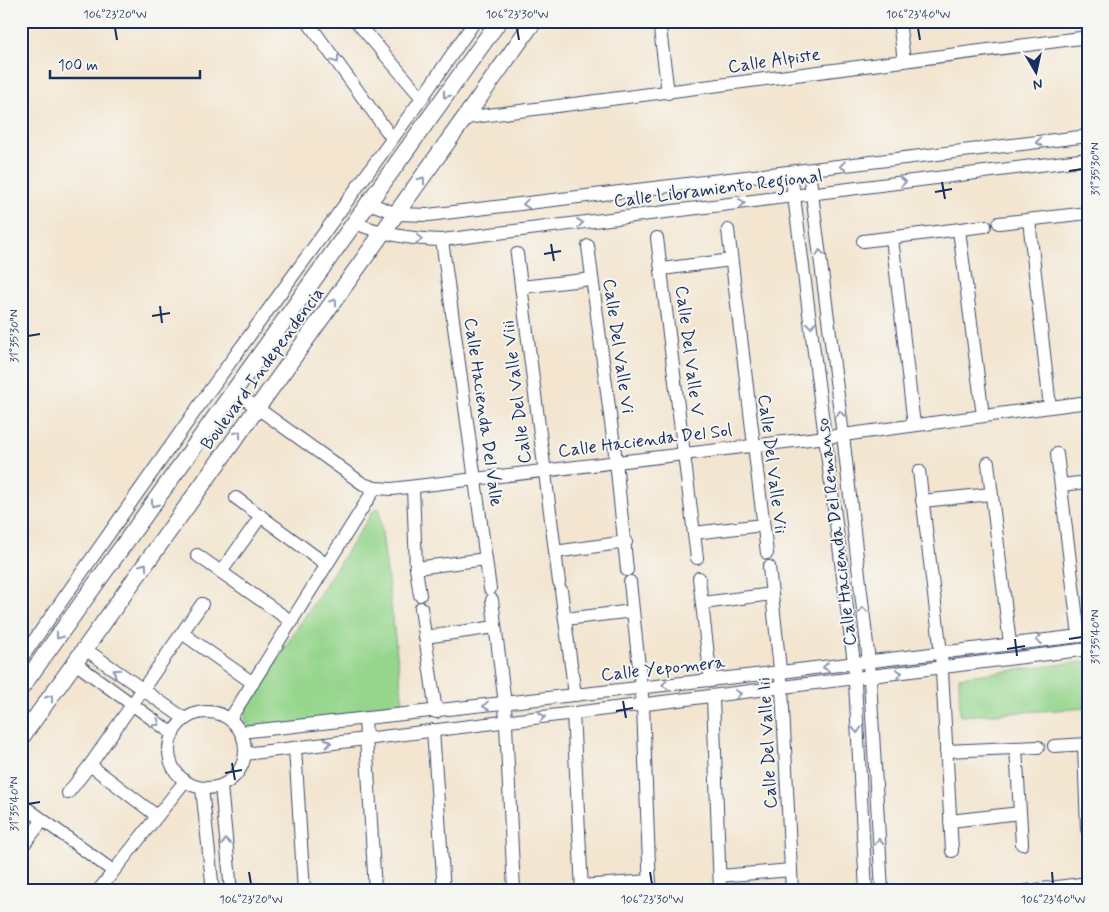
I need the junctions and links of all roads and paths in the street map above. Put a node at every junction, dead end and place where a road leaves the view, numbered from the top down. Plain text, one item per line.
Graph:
1 (307, 21) edge
2 (356, 21) edge
3 (475, 21) edge
4 (499, 21) edge
5 (534, 21) edge
6 (661, 21) edge
7 (900, 21) edge
8 (1088, 37) edge
9 (904, 62) junction
10 (668, 93) junction
11 (422, 98) junction
12 (466, 118) junction
13 (1088, 136) edge
14 (392, 138) junction
15 (1088, 159) edge
16 (809, 171) junction
17 (791, 173) junction
18 (812, 194) junction
19 (795, 196) junction
20 (369, 203) junction
21 (1088, 213) edge
22 (398, 214) junction
23 (1029, 220) junction
24 (355, 223) junction
25 (999, 223) dead end
26 (985, 226) dead end
27 (728, 230) dead end
28 (959, 230) junction
29 (383, 234) junction
30 (657, 238) dead end
31 (892, 238) junction
32 (442, 240) junction
33 (863, 241) dead end
34 (588, 246) dead end
35 (517, 254) dead end
36 (731, 260) junction
37 (662, 269) junction
38 (592, 279) junction
39 (521, 287) junction
40 (235, 392) junction
41 (1088, 402) edge
42 (1050, 407) junction
43 (257, 408) junction
44 (983, 416) junction
45 (914, 425) junction
46 (843, 435) junction
47 (826, 437) junction
48 (753, 445) junction
49 (685, 453) junction
50 (1057, 454) dead end
51 (160, 461) junction
52 (616, 461) junction
53 (988, 463) dead end
54 (543, 470) junction
55 (919, 471) dead end
56 (176, 474) junction
57 (476, 480) junction
58 (1088, 482) edge
59 (1060, 485) junction
60 (413, 487) junction
61 (376, 488) junction
62 (991, 494) junction
63 (236, 498) dead end
64 (922, 501) junction
65 (261, 516) junction
66 (763, 525) junction
67 (694, 533) junction
68 (626, 542) junction
69 (555, 552) junction
70 (767, 553) dead end
71 (197, 556) dead end
72 (698, 558) dead end
73 (486, 559) junction
74 (327, 565) junction
75 (769, 567) dead end
76 (416, 568) junction
77 (221, 572) junction
78 (699, 578) dead end
79 (772, 594) junction
80 (703, 603) junction
81 (202, 604) dead end
82 (633, 611) junction
83 (565, 619) junction
84 (292, 622) junction
85 (495, 628) junction
86 (182, 632) junction
87 (1083, 635) edge
88 (425, 637) junction
89 (1010, 644) junction
90 (84, 649) junction
91 (1088, 650) edge
92 (941, 653) junction
93 (21, 659) edge
94 (869, 662) junction
95 (75, 663) junction
96 (854, 664) junction
97 (942, 667) junction
98 (781, 672) junction
99 (870, 677) junction
100 (855, 679) junction
101 (711, 681) junction
102 (252, 684) junction
103 (641, 687) junction
104 (21, 688) edge
105 (782, 688) junction
106 (142, 690) junction
107 (575, 695) junction
108 (713, 697) junction
109 (505, 704) junction
110 (132, 705) junction
111 (643, 705) junction
112 (436, 712) junction
113 (574, 713) junction
114 (185, 719) junction
115 (230, 719) junction
116 (364, 719) junction
117 (506, 721) junction
118 (433, 730) junction
119 (241, 732) junction
120 (172, 734) junction
121 (21, 738) edge
122 (367, 739) junction
123 (1086, 744) edge
124 (1054, 746) dead end
125 (1038, 747) dead end
126 (295, 748) junction
127 (1016, 748) junction
128 (946, 751) junction
129 (245, 754) junction
130 (90, 765) junction
131 (185, 781) junction
132 (221, 786) junction
133 (202, 788) junction
134 (68, 793) dead end
135 (21, 804) edge
136 (1087, 804) edge
137 (1020, 813) junction
138 (157, 816) junction
139 (43, 820) junction
140 (950, 821) junction
141 (1087, 829) edge
142 (1022, 844) dead end
143 (21, 848) edge
144 (952, 851) dead end
145 (791, 870) junction
146 (113, 871) junction
147 (720, 876) junction
148 (1088, 883) edge
149 (650, 886) edge
150 (582, 888) edge
151 (98, 891) edge
152 (213, 891) edge
153 (231, 891) edge
154 (304, 891) edge
155 (375, 891) edge
156 (444, 891) edge
157 (514, 891) edge
158 (720, 891) edge
159 (792, 891) edge
160 (866, 891) edge
161 (882, 891) edge
162 (1026, 891) edge

1 -> 14 street
2 - 11 street
3 - 11 street
4 -> 20 main road, Boulevard Independencia
5 - 12 main road, Boulevard Independencia
6 - 10 street
7 - 9 street
8 - 9 street, Calle Alpiste
9 - 10 street, Calle Alpiste
10 - 12 street, Calle Alpiste
11 - 14 street
22 -> 12 main road, Boulevard Independencia
13 -> 16 street, Calle Libramiento Regional
14 - 51 street
18 -> 15 street, Calle Libramiento Regional
16 - 17 street, Calle Libramiento Regional
16 - 18 street, Calle Hacienda Del Remanso
17 - 19 street, Calle Hacienda Del Remanso
17 -> 22 street, Calle Libramiento Regional
18 - 19 street, Calle Libramiento Regional
46 -> 18 street, Calle Hacienda Del Remanso
32 -> 19 street, Calle Libramiento Regional
19 -> 47 street, Calle Hacienda Del Remanso
20 - 22 street, Calle Libramiento Regional
20 - 24 main road, Boulevard Independencia
21 - 23 street
22 - 29 main road, Boulevard Independencia
23 - 25 street
23 - 42 street
24 - 29 street, Calle Libramiento Regional
24 - 40 main road, Boulevard Independencia
26 - 28 street
27 - 36 street, Calle Del Valle Vii
28 - 31 street
28 - 44 street
29 -> 32 street, Calle Libramiento Regional
43 -> 29 main road, Boulevard Independencia
30 - 37 street, Calle Del Valle V
31 - 33 street
31 - 45 street
32 - 57 street, Calle Hacienda Del Valle
34 - 38 street, Calle Del Valle Vi
35 - 39 street, Calle Del Valle Viii
36 - 37 street
36 - 48 street, Calle Del Valle Vii
37 - 49 street, Calle Del Valle V
38 - 39 street
38 - 52 street, Calle Del Valle Vi
39 - 54 street, Calle Del Valle Viii
40 - 43 street, Calle Hacienda Del Sol
40 - 56 main road, Boulevard Independencia
41 - 42 street, Calle Hacienda Del Sol
42 - 44 street, Calle Hacienda Del Sol
43 - 61 street, Calle Hacienda Del Sol
90 -> 43 main road, Boulevard Independencia
44 - 45 street, Calle Hacienda Del Sol
45 - 46 street, Calle Hacienda Del Sol
46 - 47 street, Calle Hacienda Del Sol
94 -> 46 street, Calle Hacienda Del Remanso
47 - 48 street, Calle Hacienda Del Sol
47 - 96 street, Calle Hacienda Del Remanso
48 - 49 street, Calle Hacienda Del Sol
48 - 66 street, Calle Del Valle Vii
49 - 52 street, Calle Hacienda Del Sol
49 - 67 street, Calle Del Valle V
50 - 59 street
51 - 56 street
51 - 93 street
52 - 54 street, Calle Hacienda Del Sol
52 - 68 street, Calle Del Valle Vi
53 - 62 street
54 - 57 street, Calle Hacienda Del Sol
54 - 69 street, Calle Del Valle Viii
55 - 64 street
56 -> 104 main road, Boulevard Independencia
57 - 60 street, Calle Hacienda Del Sol
57 - 73 street, Calle Hacienda Del Valle
58 - 59 street
59 - 87 street
60 - 61 street, Calle Hacienda Del Sol
60 - 76 street
61 - 74 street
62 - 64 street
62 - 89 street
63 - 65 street
64 - 92 street
65 - 74 street
65 - 77 street
66 - 67 street
66 - 70 street, Calle Del Valle Vii
67 - 72 street, Calle Del Valle V
68 - 69 street
68 - 82 street, Calle Del Valle Vi
69 - 83 street, Calle Del Valle Viii
71 - 77 street
73 - 76 street
73 - 85 street, Calle Hacienda Del Valle
74 - 84 street
75 - 79 street, Calle Del Valle Iii
76 - 88 street
77 - 84 street
78 - 80 street
79 - 80 street
79 - 98 street, Calle Del Valle Iii
80 - 101 street
81 - 86 street
82 - 83 street
82 - 103 street, Calle Del Valle Vi
83 - 107 street, Calle Del Valle Viii
84 - 102 street
85 - 88 street
85 - 109 street, Calle Hacienda Del Valle
86 - 102 street
86 - 106 street
87 -> 89 street, Calle Yepomera
88 - 112 street
89 - 92 street, Calle Yepomera
90 - 95 main road, Boulevard Independencia
106 -> 90 street
91 - 97 street, Calle Yepomera
92 - 94 street, Calle Yepomera
92 - 97 street
94 - 96 street, Calle Yepomera
94 - 99 street, Calle Hacienda Del Remanso
95 - 110 street
121 -> 95 main road, Boulevard Independencia
96 -> 98 street, Calle Yepomera
96 - 100 street, Calle Hacienda Del Remanso
99 -> 97 street, Calle Yepomera
97 - 128 street
98 - 101 street, Calle Yepomera
98 - 105 street, Calle Del Valle Iii
99 - 100 street, Calle Yepomera
161 -> 99 street, Calle Hacienda Del Remanso
100 - 105 street, Calle Yepomera
100 -> 160 street, Calle Hacienda Del Remanso
101 -> 103 street, Calle Yepomera
102 - 115 street
103 - 107 street, Calle Yepomera
103 - 111 street, Calle Del Valle Vi
108 -> 105 street, Calle Yepomera
105 - 145 street, Calle Del Valle Iii
106 - 110 street
106 - 114 street
107 - 109 street, Calle Yepomera
108 - 111 street, Calle Yepomera
108 - 147 street
109 -> 112 street, Calle Yepomera
109 - 117 street, Calle Hacienda Del Valle
110 -> 120 street
110 - 130 street
111 - 113 street, Calle Yepomera
111 - 149 street, Calle Del Valle Vi
112 - 116 street, Calle Yepomera
117 -> 113 street, Calle Yepomera
113 - 150 street
114 - 115 street
114 - 120 street
115 - 119 street
116 - 119 street, Calle Yepomera
116 - 122 street
117 - 118 street, Calle Yepomera
117 - 157 street, Calle Hacienda Del Valle
118 - 122 street, Calle Yepomera
118 - 156 street
119 - 129 street
120 - 131 street
126 -> 122 street, Calle Yepomera
122 - 155 street
123 - 124 street
123 - 136 street
125 - 127 street
126 - 129 street, Calle Yepomera
126 - 154 street
127 - 128 street
127 - 137 street
128 - 140 street
129 - 132 street
130 - 134 street
130 - 138 street
131 - 133 street
131 - 138 street
132 - 133 street
153 -> 132 street
133 - 152 street
135 - 139 street
136 - 141 street
137 - 140 street
137 - 142 street
138 - 146 street
139 - 143 street
139 - 146 street
140 - 144 street
145 - 147 street
145 - 159 street, Calle Del Valle Iii
146 - 151 street
147 - 158 street
148 - 162 street
149 - 150 street

